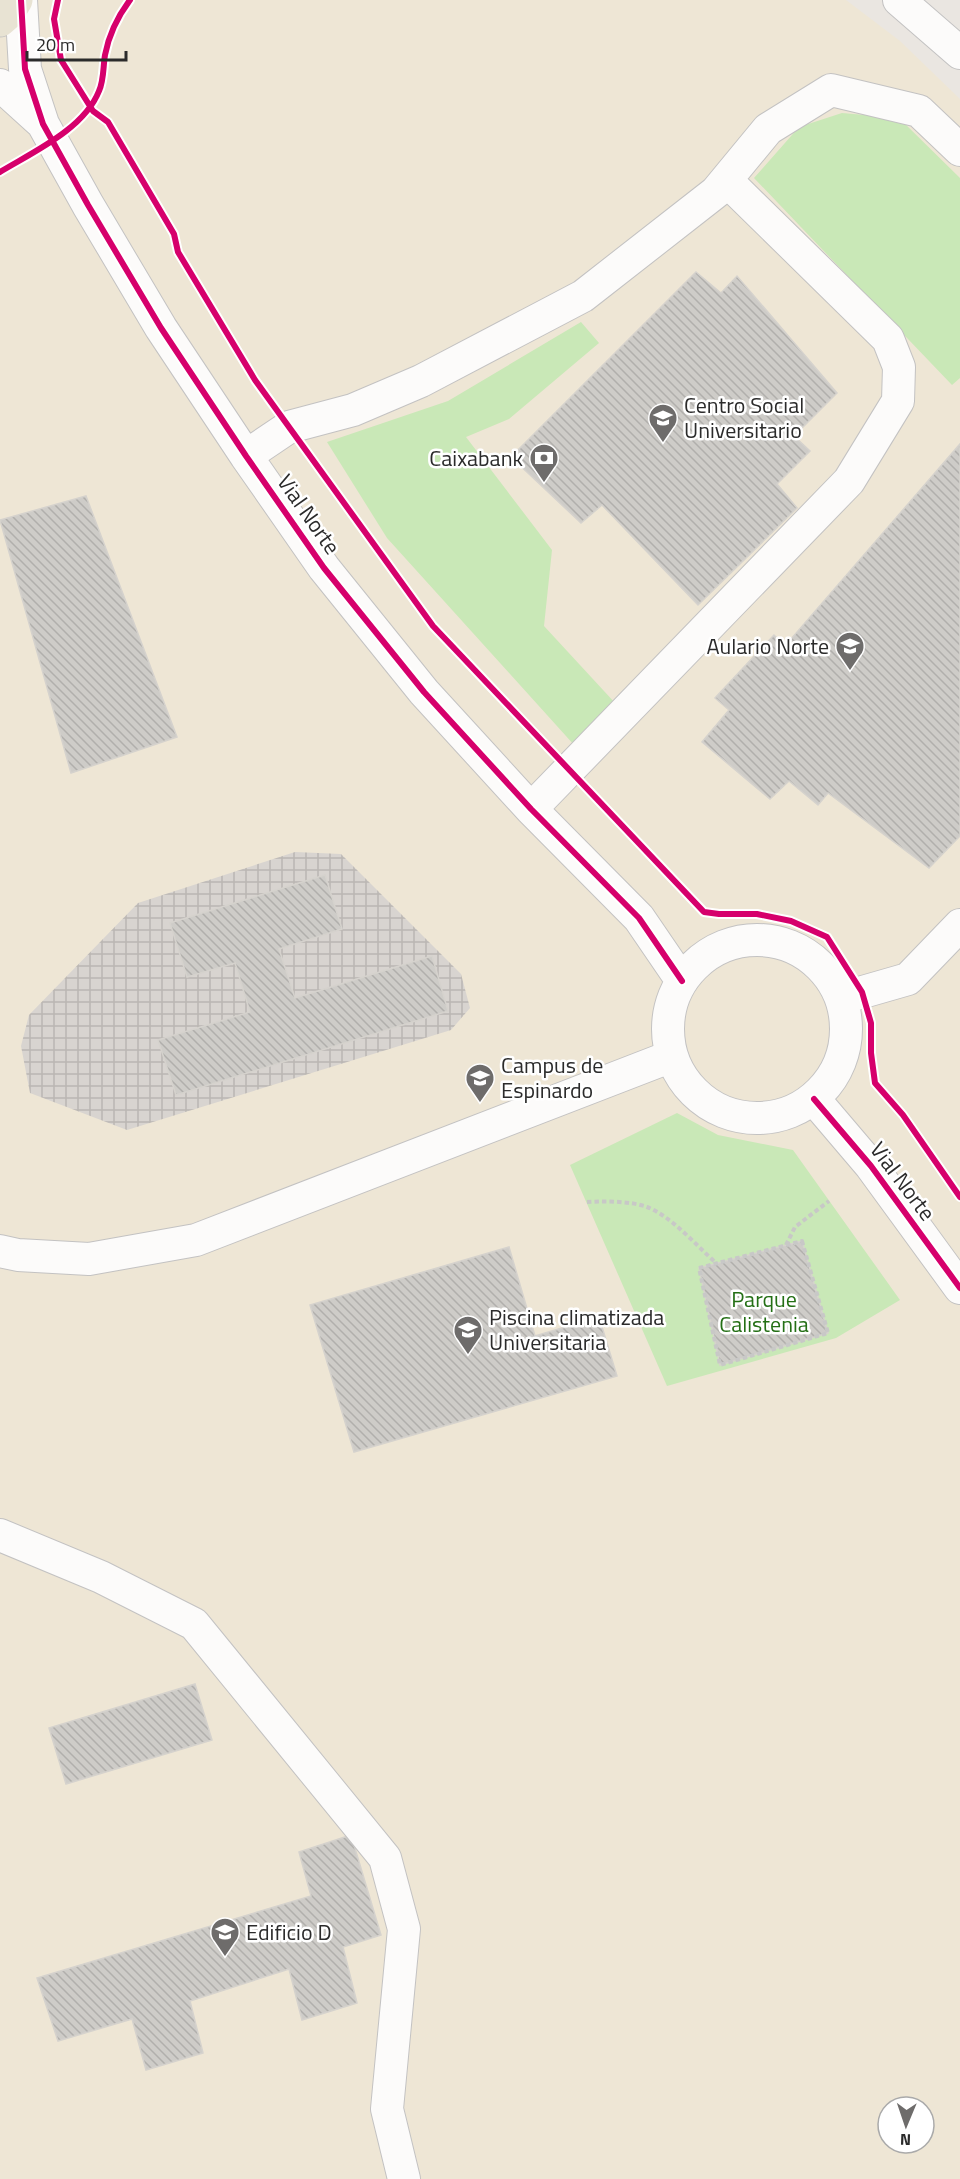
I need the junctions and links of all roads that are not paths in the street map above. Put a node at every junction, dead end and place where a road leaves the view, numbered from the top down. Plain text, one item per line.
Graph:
1 (16, 0) edge
2 (21, 0) edge
3 (899, 0) edge
4 (0, 20) edge
5 (960, 53) edge
6 (0, 85) edge
7 (43, 124) junction
8 (960, 150) edge
9 (726, 180) junction
10 (246, 456) junction
11 (531, 809) junction
12 (960, 925) edge
13 (682, 981) junction
14 (842, 998) junction
15 (672, 1056) junction
16 (814, 1099) junction
17 (0, 1251) edge
18 (960, 1288) edge
19 (0, 1535) edge
20 (404, 2179) edge

1 - 4 main road
2 - 7 street, Vial Norte
3 - 5 street
6 - 7 street, Vial Norte
7 - 10 street, Vial Norte
8 - 9 street
9 - 10 street
9 - 11 street
10 - 11 street, Vial Norte
11 - 13 street, Vial Norte
12 - 14 street
13 - 14 street
13 - 15 street
14 - 16 street
15 - 16 street
15 - 17 street
16 - 18 street, Vial Norte
19 - 20 street

